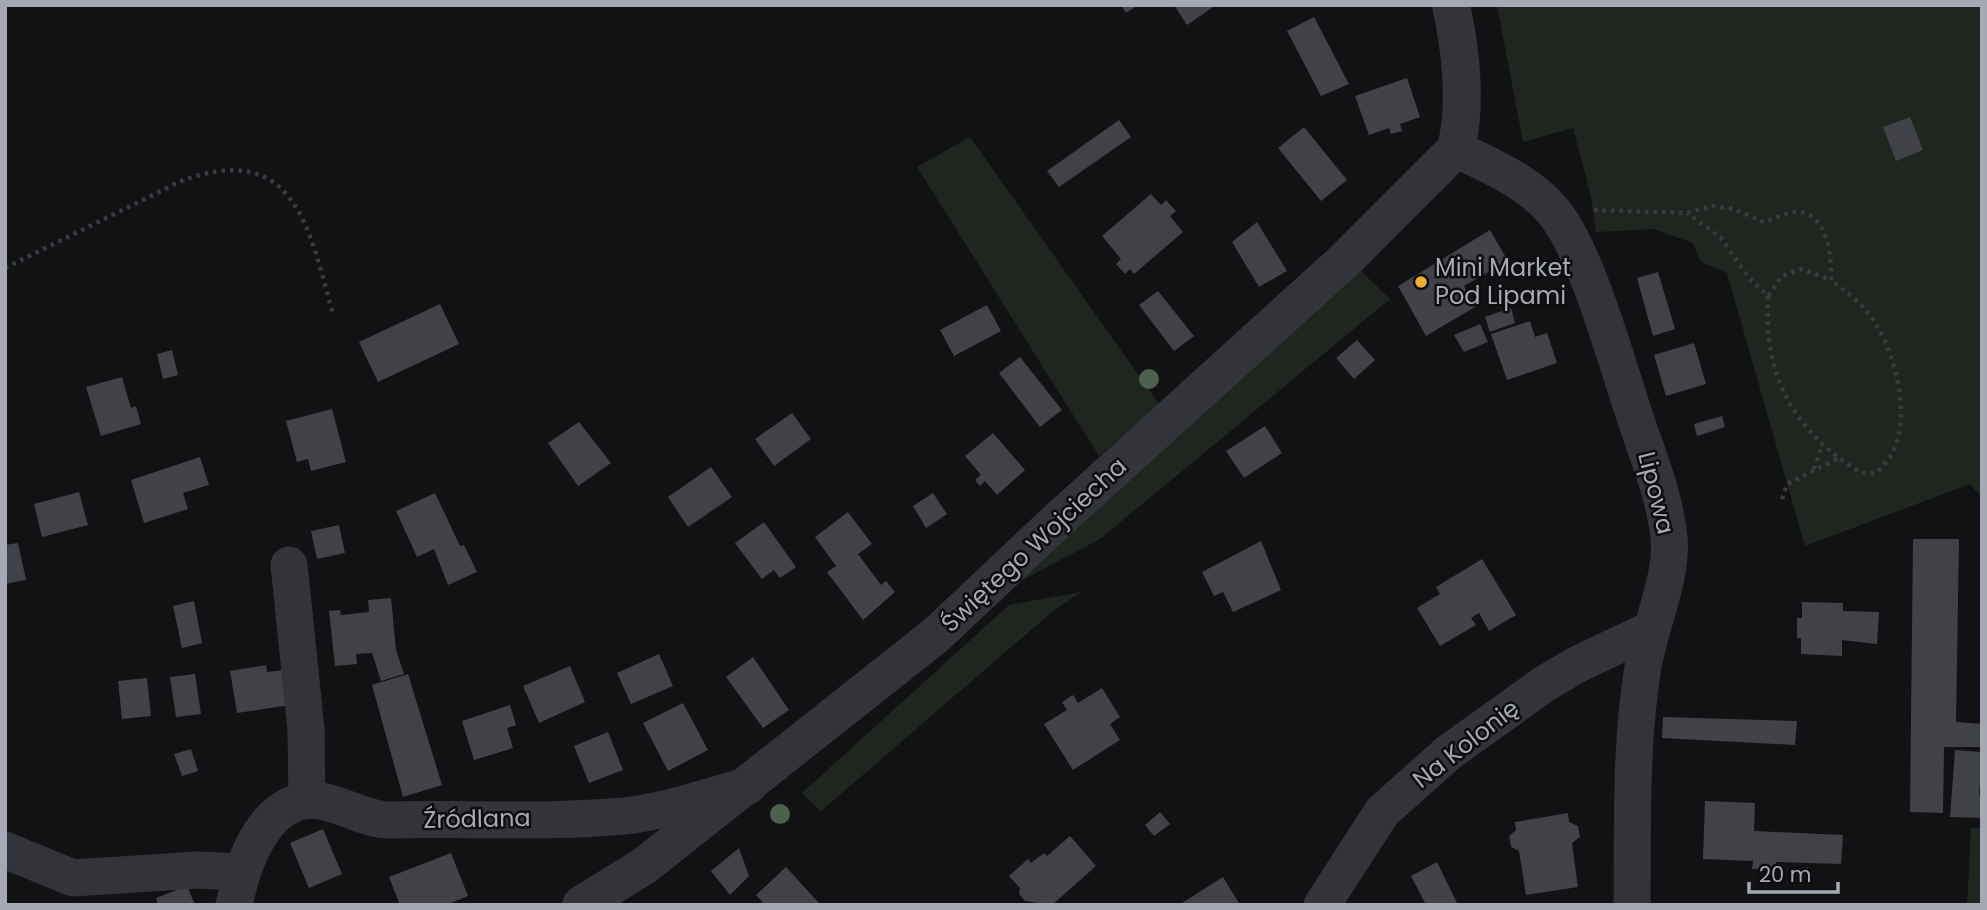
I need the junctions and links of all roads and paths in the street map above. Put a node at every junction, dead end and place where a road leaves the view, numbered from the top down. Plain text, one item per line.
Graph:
1 (1451, 5) edge
2 (1456, 149) junction
3 (1588, 210) dead end
4 (1687, 213) junction
5 (5, 268) edge
6 (1831, 280) junction
7 (1768, 296) junction
8 (333, 314) dead end
9 (1822, 445) junction
10 (1839, 458) junction
11 (1814, 469) junction
12 (1782, 499) dead end
13 (289, 565) dead end
14 (1650, 630) junction
15 (749, 786) junction
16 (307, 799) junction
17 (5, 850) edge
18 (237, 888) edge
19 (581, 905) edge
20 (1322, 905) edge
21 (1632, 905) edge

1 - 2 street
2 - 14 street, Lipowa
2 - 15 street, Świętego Wojciecha
3 - 4 path
4 - 6 path
4 - 7 path
5 - 8 path
6 - 7 path
6 - 10 path
7 - 9 path
9 - 10 path
9 - 11 path
10 - 11 path
11 - 12 path
13 - 16 street
14 - 20 street, Na Kolonię
14 - 21 street, Lipowa
15 - 16 street, Źródlana
15 - 19 street, Świętego Wojciecha
16 - 18 street
17 - 18 street

